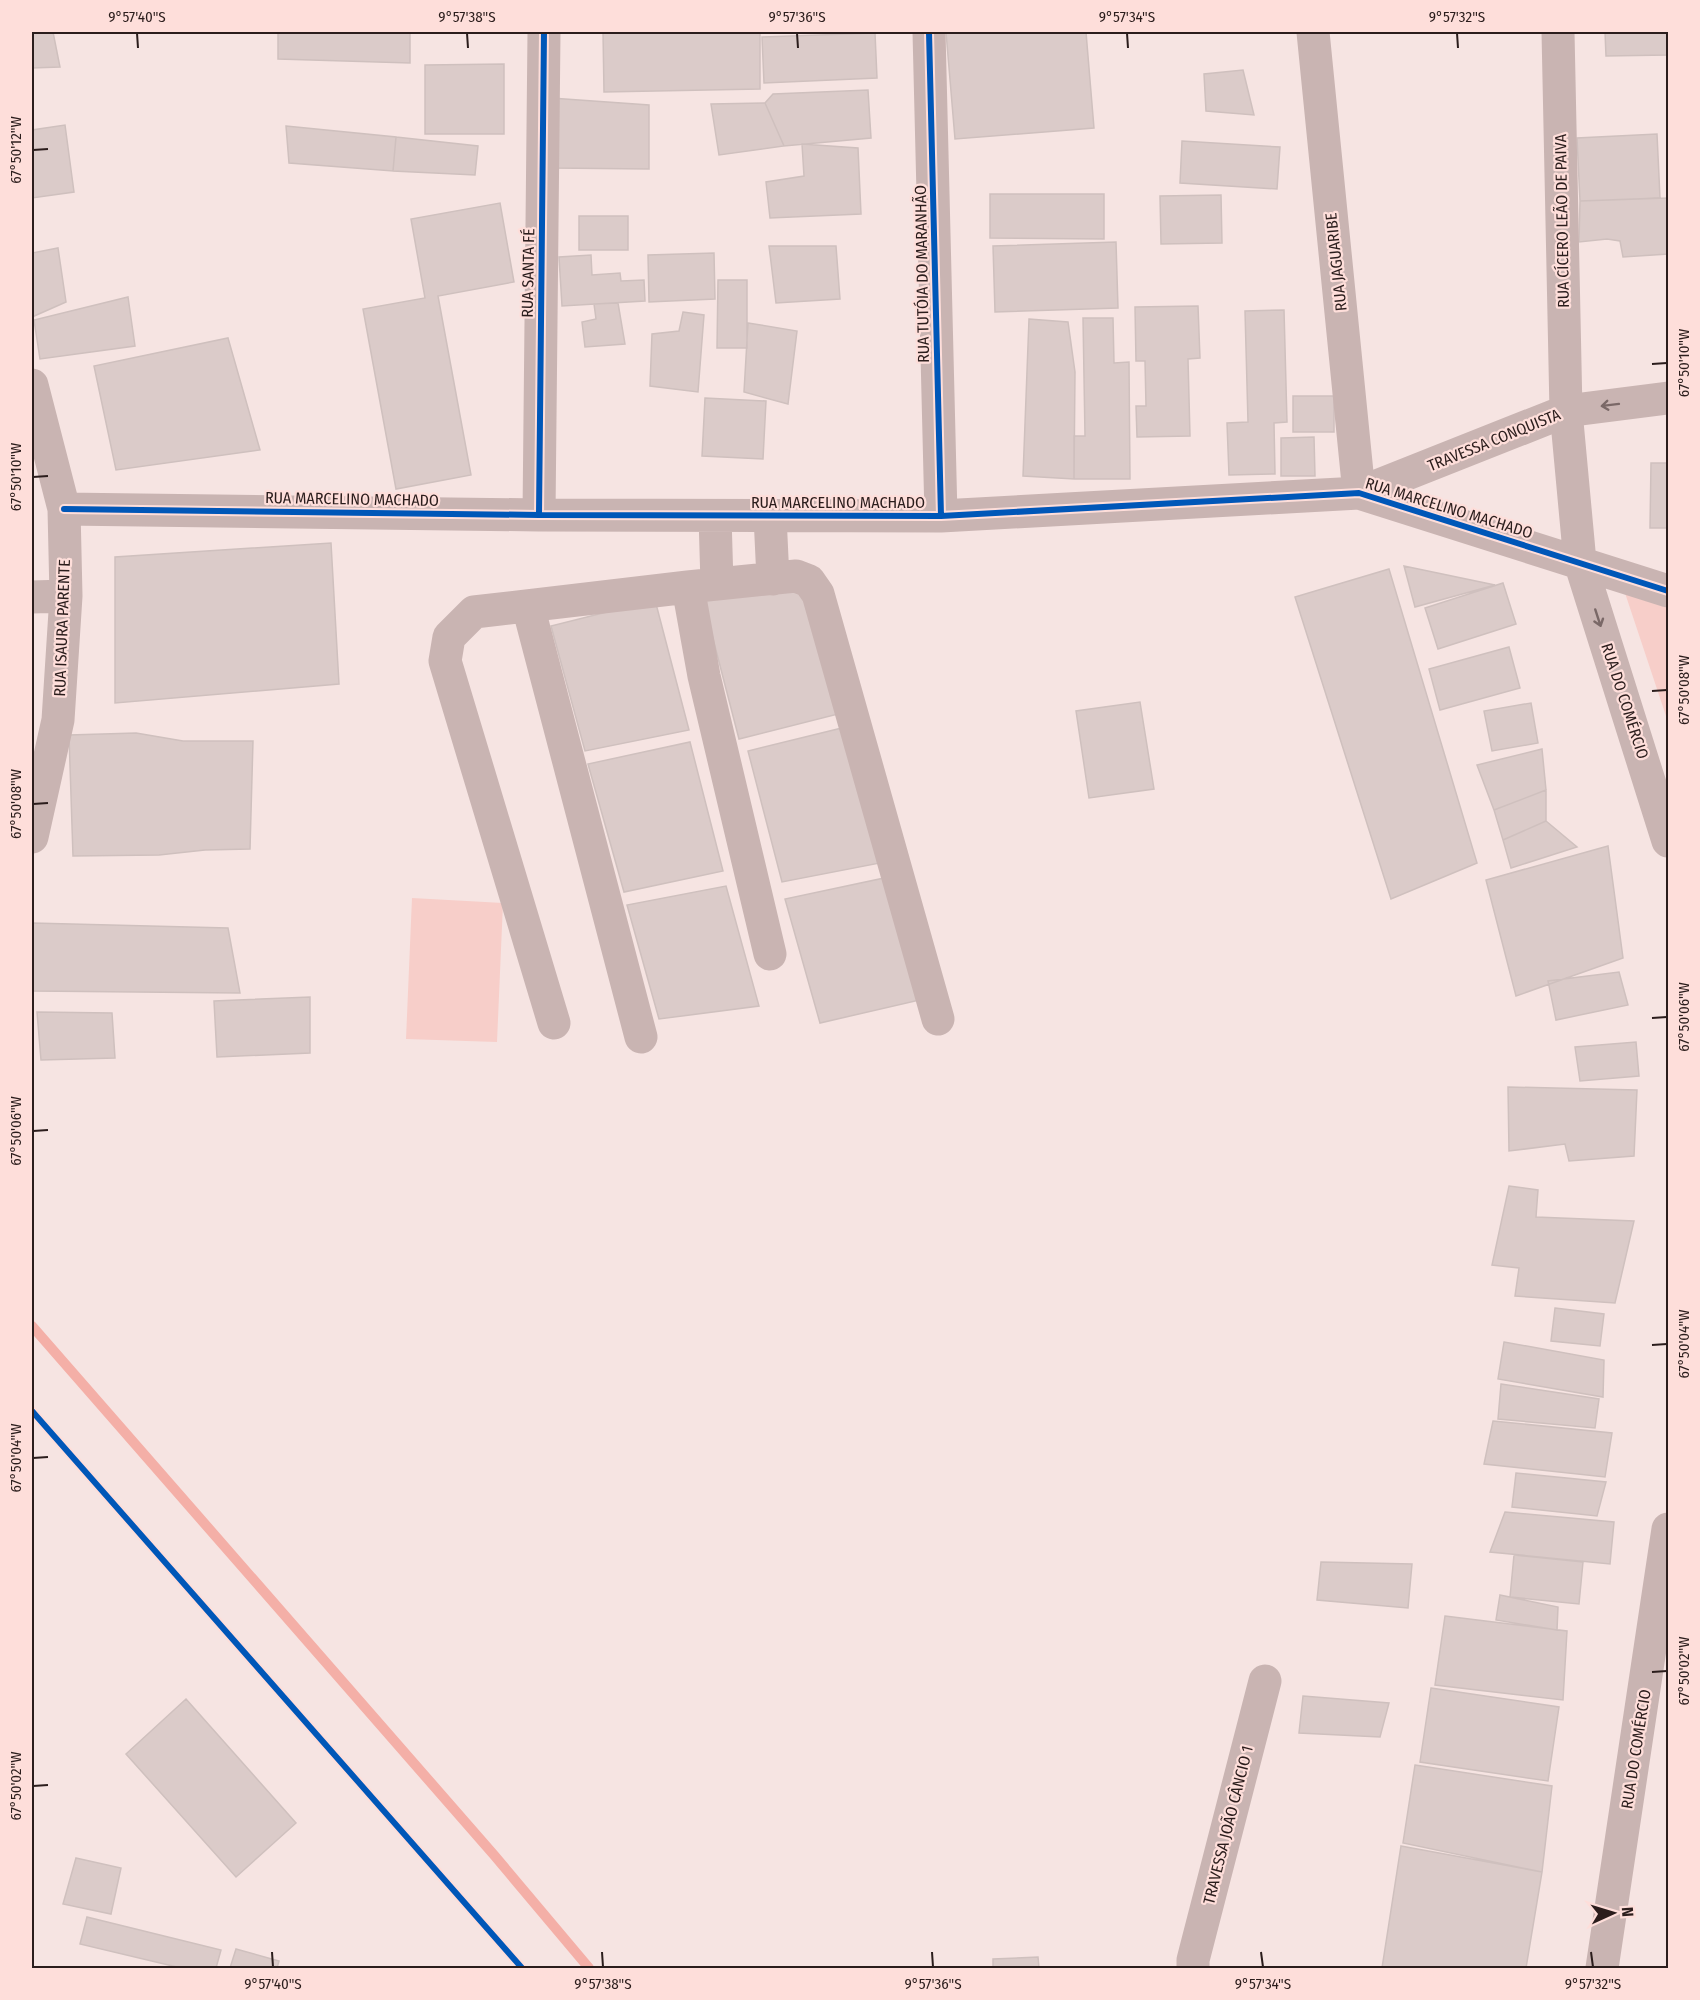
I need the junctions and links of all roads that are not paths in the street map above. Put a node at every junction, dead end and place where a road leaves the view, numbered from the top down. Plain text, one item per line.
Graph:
1 (544, 32) edge
2 (929, 32) edge
3 (1313, 32) edge
4 (1558, 32) edge
5 (32, 385) edge
6 (1668, 398) edge
7 (1566, 411) junction
8 (1359, 493) junction
9 (64, 508) junction
10 (539, 515) junction
11 (715, 516) junction
12 (770, 516) junction
13 (941, 516) junction
14 (1580, 562) junction
15 (772, 579) junction
16 (702, 586) junction
17 (1668, 591) edge
18 (66, 596) junction
19 (32, 597) edge
20 (528, 606) junction
21 (1666, 820) edge
22 (32, 837) edge
23 (770, 954) dead end
24 (938, 1019) dead end
25 (554, 1023) dead end
26 (641, 1037) dead end
27 (1668, 1529) edge
28 (1661, 1633) edge
29 (1265, 1681) dead end
30 (1193, 1968) edge
31 (1602, 1968) edge

1 - 10 street, RUA SANTA FÉ
2 - 13 street, RUA TUTÓIA DO MARANHÃO
3 - 8 street, RUA JAGUARIBE
4 - 7 street, RUA CÍCERO LEÃO DE PAIVA
5 - 9 street, RUA ISAURA PARENTE
6 -> 7 street, TRAVESSA CONQUISTA
7 - 8 street, TRAVESSA CONQUISTA
7 - 14 street, RUA CÍCERO LEÃO DE PAIVA
8 - 13 street, RUA MARCELINO MACHADO
8 - 14 street, RUA MARCELINO MACHADO
9 - 10 street, RUA MARCELINO MACHADO
9 - 18 street, RUA ISAURA PARENTE
10 - 11 street, RUA MARCELINO MACHADO
11 - 12 street, RUA MARCELINO MACHADO
11 - 16 street
12 - 13 street, RUA MARCELINO MACHADO
12 - 15 street
14 - 17 street, RUA MARCELINO MACHADO
14 -> 21 street, RUA DO COMÉRCIO
15 - 16 street
15 - 24 street
16 - 20 street
16 - 23 street
18 - 19 street
18 - 22 street, RUA ISAURA PARENTE
20 - 25 street
20 - 26 street
27 - 28 street, RUA DO COMÉRCIO
28 - 31 street, RUA DO COMÉRCIO
29 - 30 street, TRAVESSA JOÃO CÂNCIO 1

